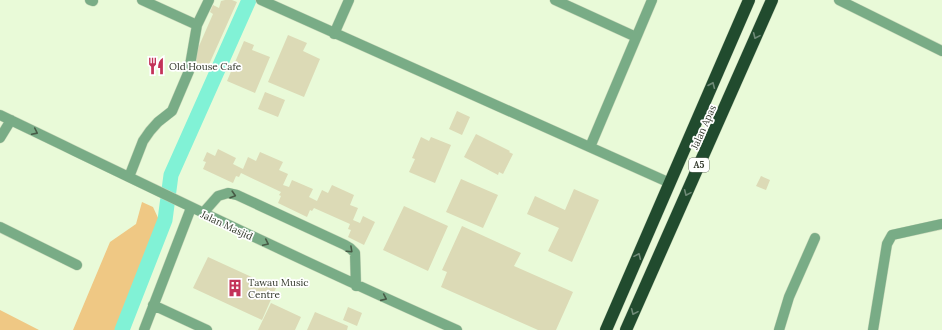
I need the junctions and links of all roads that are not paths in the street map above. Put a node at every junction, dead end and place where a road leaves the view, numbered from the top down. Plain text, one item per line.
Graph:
1 (142, 0) edge
2 (209, 0) edge
3 (261, 0) edge
4 (349, 0) edge
5 (555, 0) edge
6 (652, 0) edge
7 (749, 0) edge
8 (772, 0) edge
9 (839, 0) edge
10 (197, 25) junction
11 (334, 34) junction
12 (636, 37) junction
13 (942, 51) edge
14 (0, 115) edge
15 (11, 120) junction
16 (0, 138) edge
17 (590, 147) junction
18 (129, 177) junction
19 (670, 183) junction
20 (191, 208) junction
21 (204, 213) junction
22 (942, 224) edge
23 (0, 227) edge
24 (815, 238) dead end
25 (78, 265) dead end
26 (356, 286) junction
27 (153, 305) junction
28 (144, 330) edge
29 (207, 330) edge
30 (457, 330) edge
31 (606, 330) edge
32 (626, 330) edge
33 (779, 330) edge
34 (873, 330) edge

1 - 10 street
2 - 10 street
3 - 11 street
4 - 11 street
5 - 12 street
6 - 12 street
19 -> 7 highway, Jalan Apas / A5
8 -> 32 highway, Jalan Apas / A5
9 - 13 street
10 - 18 street
11 - 17 street
12 - 17 street
14 - 15 street, Jalan Masjid
15 - 16 street
15 -> 18 street, Jalan Masjid
17 - 19 street
18 - 20 street, Jalan Masjid
31 -> 19 highway, Jalan Apas / A5
20 - 21 street, Jalan Masjid
20 - 27 street
21 -> 26 street, Jalan Masjid
21 -> 26 street
22 - 34 street
23 - 25 street
24 - 33 street
26 -> 30 street, Jalan Masjid
27 - 28 street
27 - 29 street

